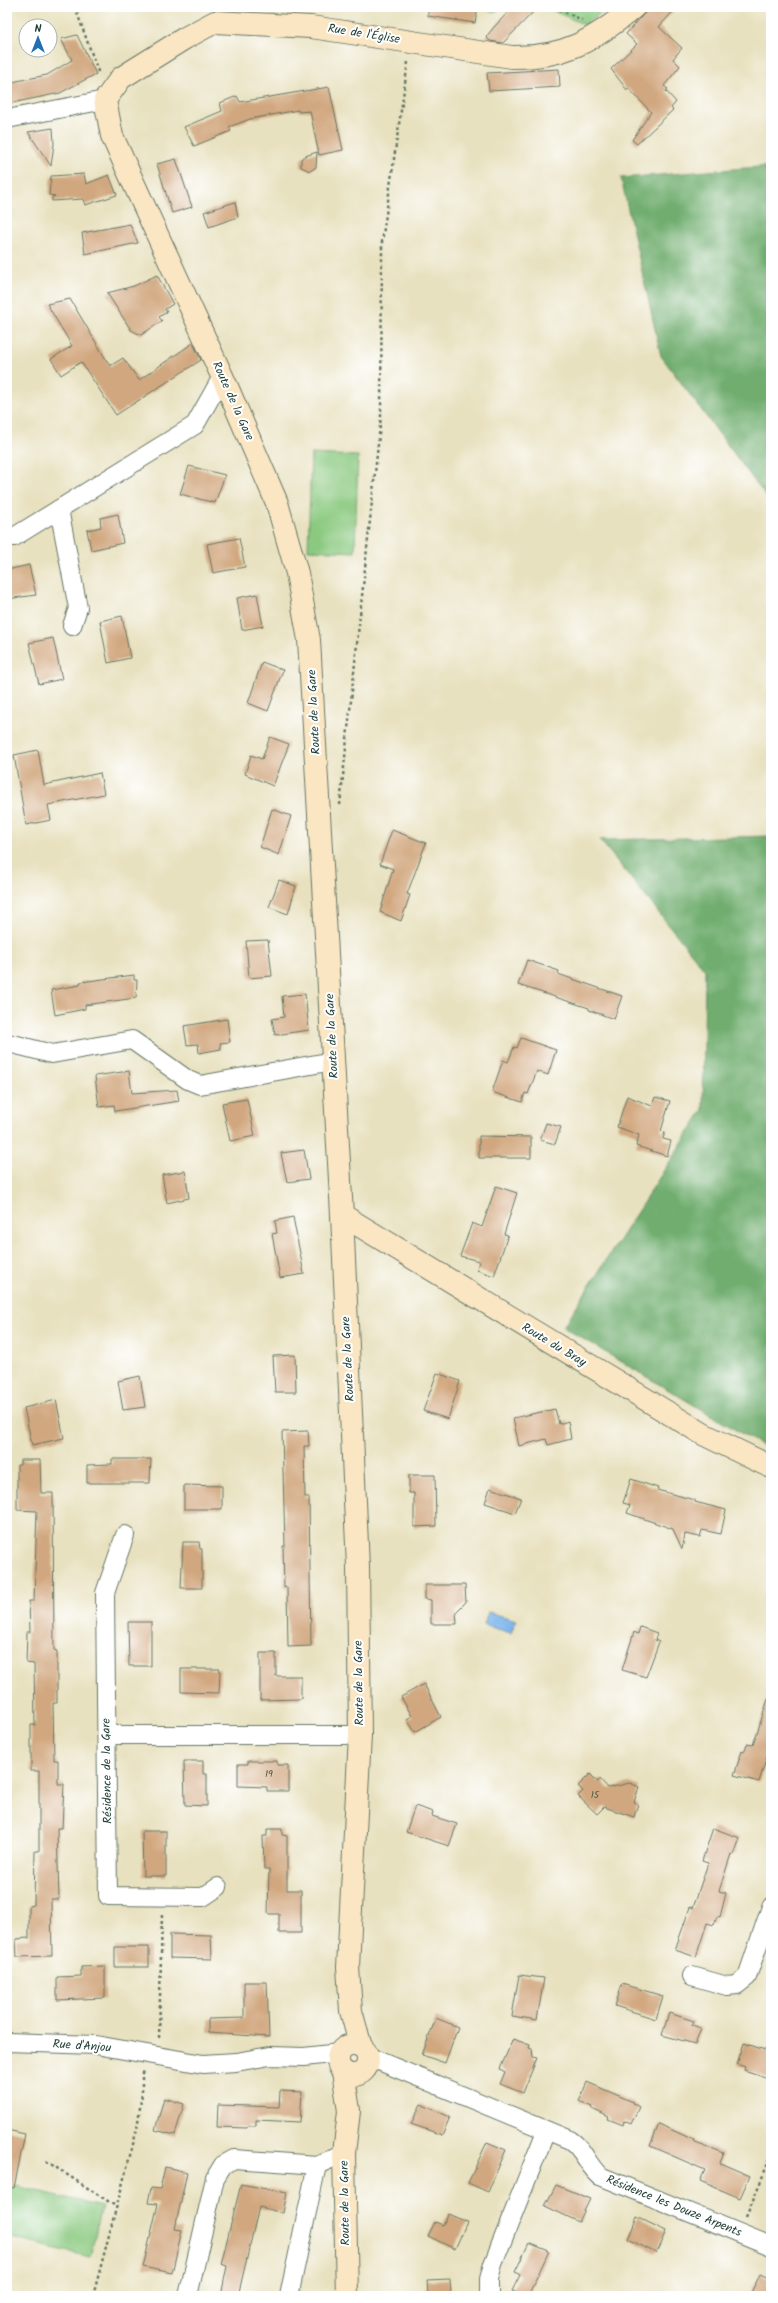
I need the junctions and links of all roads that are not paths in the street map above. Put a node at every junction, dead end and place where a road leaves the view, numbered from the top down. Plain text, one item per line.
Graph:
1 (634, 7) edge
2 (105, 100) junction
3 (7, 119) edge
4 (222, 377) junction
5 (58, 509) junction
6 (14, 537) dead end
7 (72, 626) dead end
8 (7, 1045) edge
9 (333, 1061) junction
10 (342, 1215) junction
11 (771, 1467) edge
12 (125, 1535) dead end
13 (107, 1735) junction
14 (360, 1735) junction
15 (218, 1887) dead end
16 (771, 1907) edge
17 (692, 1976) dead end
18 (7, 2042) edge
19 (353, 2060) junction
20 (397, 2069) joint
21 (546, 2131) junction
22 (344, 2153) junction
23 (317, 2165) junction
24 (771, 2246) edge
25 (188, 2296) edge
26 (289, 2296) edge
27 (347, 2296) edge
28 (489, 2296) edge

1 - 2 street, Rue de l'Église
2 - 3 street
2 - 4 street, Route de la Gare
4 - 5 street
4 - 9 street, Route de la Gare
5 - 6 street
5 - 7 street
8 - 9 street
9 - 10 street, Route de la Gare
10 - 11 street, Route du Bray
10 - 14 street, Route de la Gare
12 - 13 street, Résidence de la Gare
13 - 14 street
13 - 15 street, Résidence de la Gare
14 - 19 street, Route de la Gare
16 - 17 street
18 - 19 street, Rue d'Anjou
19 - 20 street, Rue d'Anjou
19 - 22 street, Route de la Gare
20 - 21 street, Résidence les Douze Arpents
21 - 24 street, Résidence les Douze Arpents
21 - 28 street
22 - 23 street
22 - 27 street, Route de la Gare
23 - 25 street
23 - 26 street

